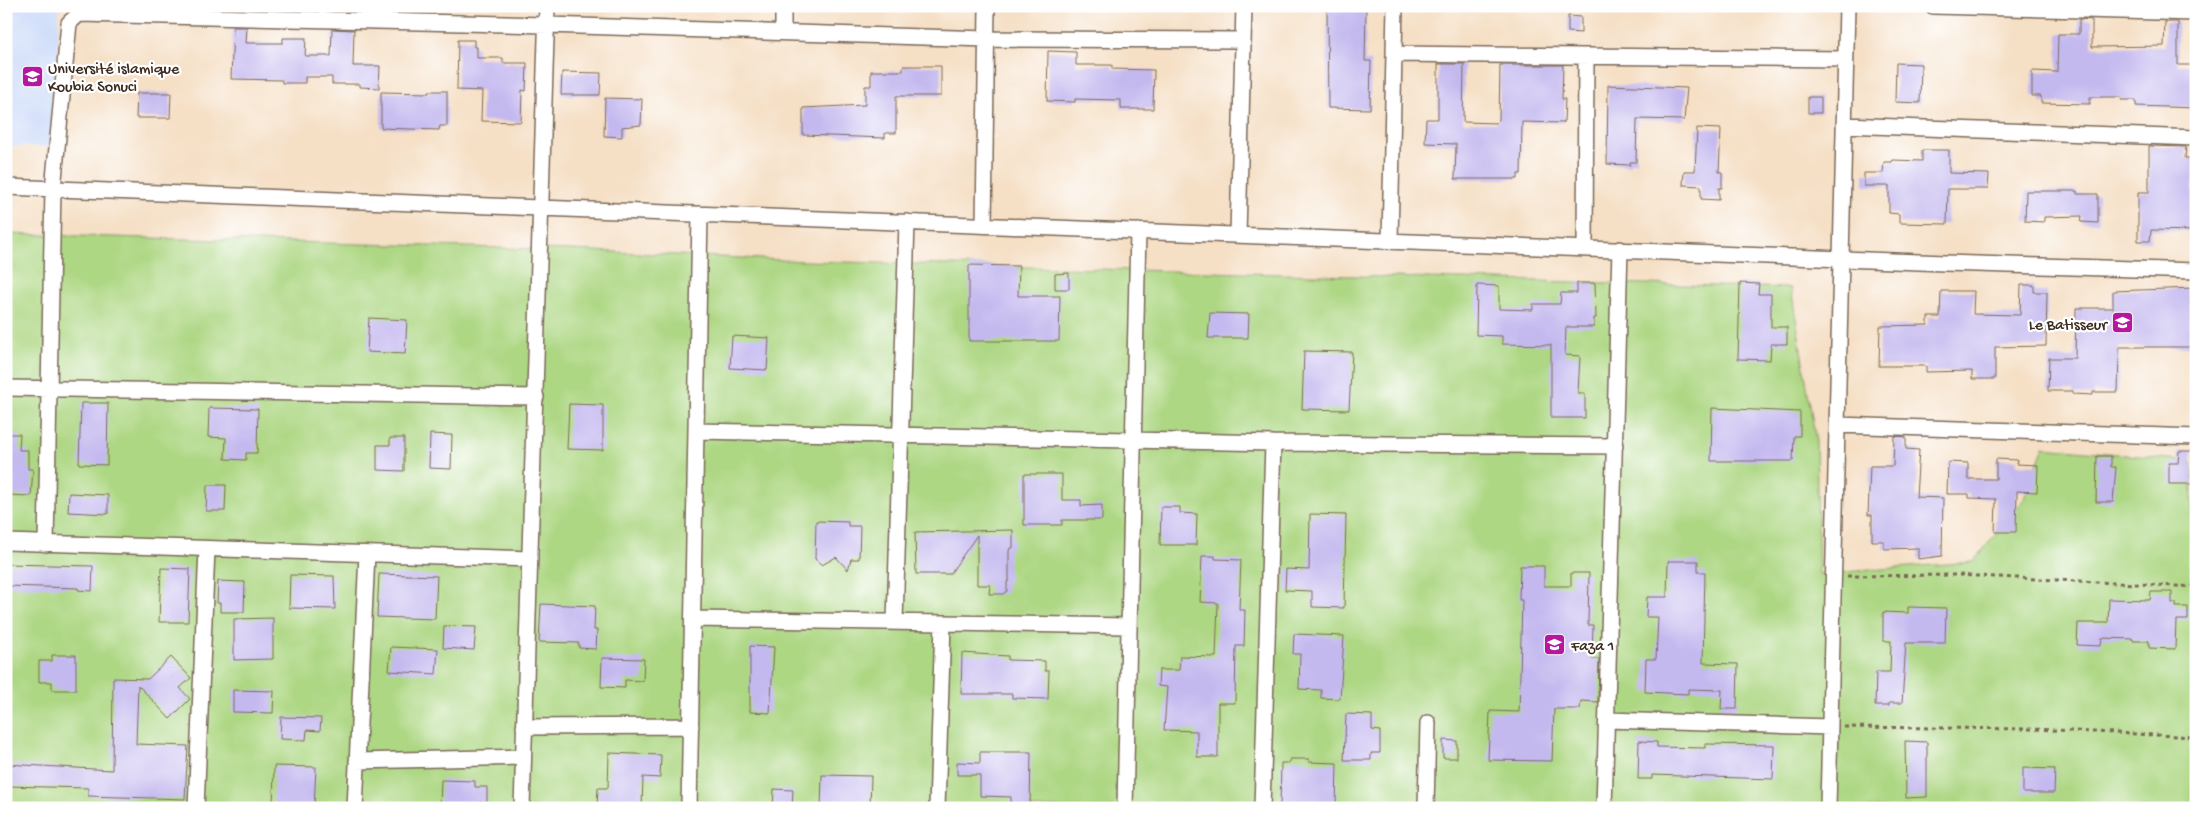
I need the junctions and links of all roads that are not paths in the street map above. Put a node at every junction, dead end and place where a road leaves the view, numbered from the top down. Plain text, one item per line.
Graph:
1 (548, 6) edge
2 (783, 6) edge
3 (987, 6) edge
4 (1244, 6) edge
5 (1395, 6) edge
6 (1847, 6) edge
7 (1933, 6) edge
8 (2069, 8) edge
9 (2196, 13) edge
10 (547, 25) junction
11 (783, 32) junction
12 (987, 39) junction
13 (1243, 40) junction
14 (1394, 54) junction
15 (1586, 57) junction
16 (1845, 59) junction
17 (1844, 125) junction
18 (2196, 138) edge
19 (6, 187) edge
20 (53, 189) junction
21 (542, 208) junction
22 (700, 214) junction
23 (907, 222) junction
24 (984, 225) junction
25 (1138, 231) junction
26 (1238, 235) junction
27 (1390, 241) junction
28 (1585, 248) junction
29 (1620, 249) junction
30 (1840, 258) junction
31 (2196, 271) edge
32 (6, 388) edge
33 (48, 388) junction
34 (536, 396) junction
35 (1837, 425) junction
36 (696, 431) junction
37 (901, 435) junction
38 (2196, 437) edge
39 (1133, 439) junction
40 (1274, 442) junction
41 (1615, 446) junction
42 (6, 542) edge
43 (46, 544) junction
44 (207, 549) junction
45 (367, 554) junction
46 (530, 559) junction
47 (692, 619) junction
48 (895, 622) junction
49 (943, 623) junction
50 (1129, 626) junction
51 (1607, 720) junction
52 (1428, 723) dead end
53 (690, 726) junction
54 (524, 727) junction
55 (1830, 727) junction
56 (523, 756) junction
57 (357, 761) junction
58 (196, 808) edge
59 (355, 808) edge
60 (522, 808) edge
61 (689, 808) edge
62 (937, 808) edge
63 (1125, 808) edge
64 (1262, 808) edge
65 (1426, 808) edge
66 (1604, 808) edge
67 (1828, 808) edge

1 - 10 street
2 - 11 street
3 - 12 street
4 - 13 street
5 - 14 street
6 - 16 street
7 - 8 street
8 - 9 street
10 - 11 street
10 - 20 street
10 - 21 street
11 - 12 street
12 - 13 street
12 - 24 street
13 - 26 street
14 - 15 street
14 - 27 street
15 - 16 street
15 - 28 street
16 - 17 street
17 - 18 street
17 - 30 street
19 - 20 street
20 - 21 street
20 - 33 street
21 - 22 street
21 - 34 street
22 - 23 street
22 - 36 street
23 - 24 street
23 - 37 street
24 - 25 street
25 - 26 street
25 - 39 street
26 - 27 street
27 - 28 street
28 - 29 street
29 - 30 street
29 - 41 street
30 - 31 street
30 - 35 street
32 - 33 street
33 - 34 street
33 - 43 street
34 - 46 street
35 - 38 street
35 - 55 street
36 - 37 street
36 - 47 street
37 - 39 street
37 - 48 street
39 - 40 street
39 - 50 street
40 - 41 street
40 - 64 street
41 - 51 street
42 - 43 street
43 - 44 street
44 - 45 street
44 - 58 street
45 - 46 street
45 - 57 street
46 - 54 street
47 - 48 street
47 - 53 street
48 - 49 street
49 - 50 street
49 - 62 street
50 - 63 street
51 - 55 street
51 - 66 street
52 - 65 street
53 - 54 street
53 - 61 street
54 - 56 street
55 - 67 street
56 - 57 street
56 - 60 street
57 - 59 street

